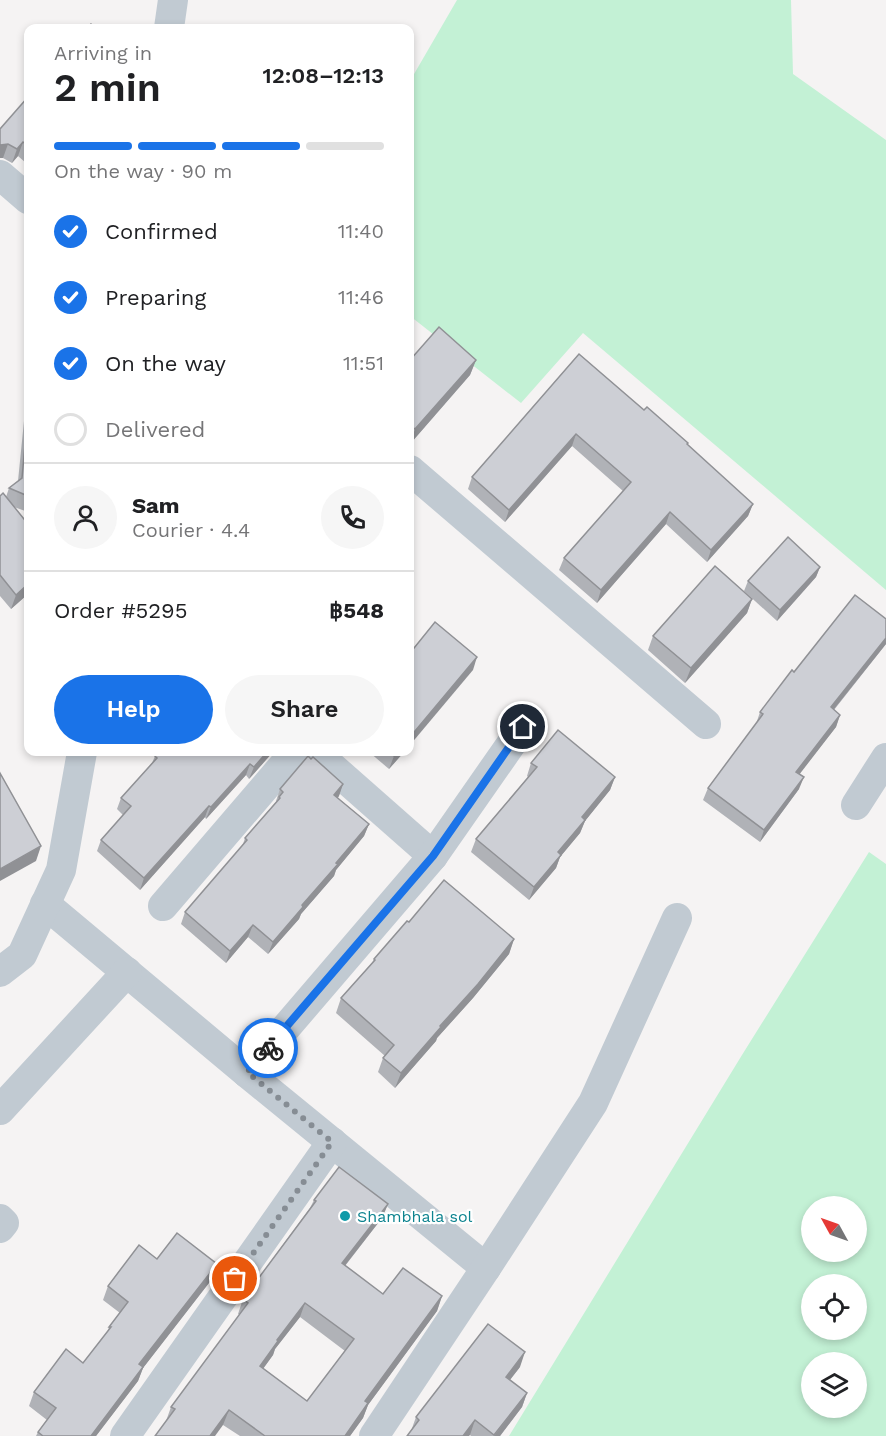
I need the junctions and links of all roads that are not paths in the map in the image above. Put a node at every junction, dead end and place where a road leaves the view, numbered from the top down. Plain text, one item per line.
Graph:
1 (173, 0) edge
2 (170, 24) edge
3 (0, 175) edge
4 (24, 196) edge
5 (414, 473) edge
6 (706, 724) dead end
7 (523, 727) dead end
8 (81, 756) edge
9 (292, 756) edge
10 (320, 756) edge
11 (886, 758) edge
12 (856, 805) dead end
13 (433, 856) junction
14 (45, 904) junction
15 (163, 906) dead end
16 (678, 918) dead end
17 (0, 972) edge
18 (127, 972) junction
19 (247, 1072) junction
20 (0, 1110) edge
21 (332, 1142) junction
22 (0, 1219) edge
23 (0, 1228) edge
24 (486, 1268) junction
25 (125, 1436) edge
26 (374, 1436) edge

1 - 2 street
3 - 4 street
5 - 6 street
7 - 13 street
8 - 14 street
9 - 15 street
10 - 13 street
11 - 12 street
13 - 19 street
14 - 17 street
14 - 18 street
16 - 24 street
18 - 19 street
18 - 20 street
19 - 21 street
21 - 24 street
21 - 25 street
22 - 23 street
24 - 26 street

